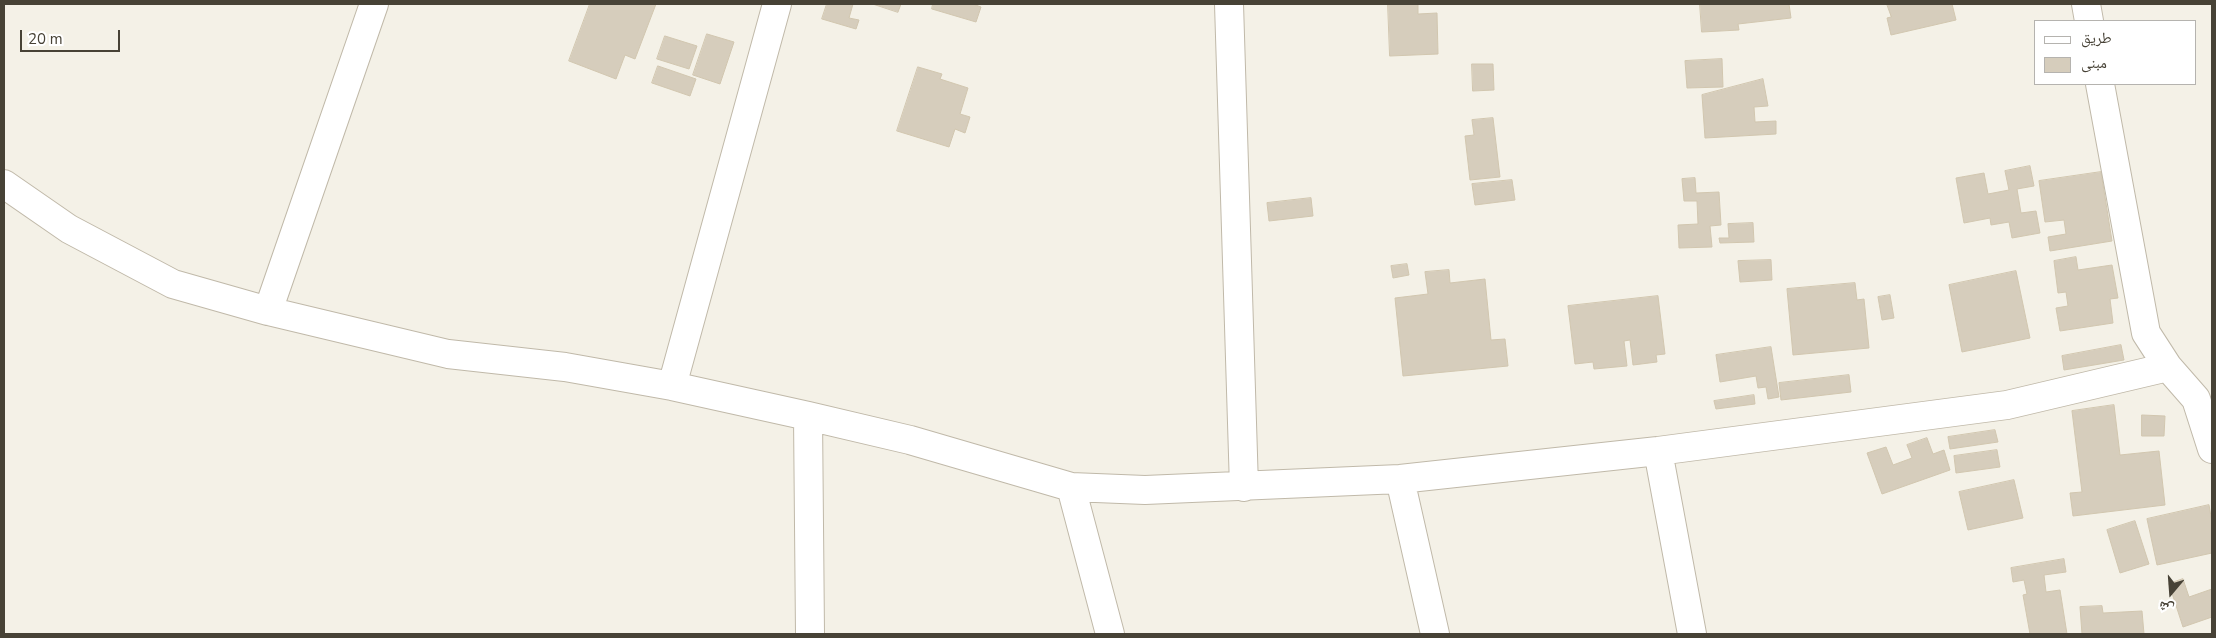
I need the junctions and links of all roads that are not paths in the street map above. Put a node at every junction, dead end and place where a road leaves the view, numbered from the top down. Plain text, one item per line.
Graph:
1 (374, 4) edge
2 (777, 4) edge
3 (1228, 4) edge
4 (2086, 4) edge
5 (2089, 20) edge
6 (2100, 85) edge
7 (4, 184) edge
8 (268, 311) junction
9 (2168, 367) junction
10 (672, 386) junction
11 (808, 416) junction
12 (2212, 449) edge
13 (1658, 451) junction
14 (1400, 479) junction
15 (1071, 487) junction
16 (1244, 487) junction
17 (810, 634) edge
18 (1110, 634) edge
19 (1435, 634) edge
20 (1692, 634) edge

1 - 8 street
2 - 10 street
3 - 16 street
4 - 5 street
6 - 9 street
7 - 8 street
8 - 10 street
9 - 12 street
9 - 13 street
10 - 11 street
11 - 15 street
11 - 17 street
13 - 14 street
13 - 20 street
14 - 16 street
14 - 19 street
15 - 16 street
15 - 18 street

